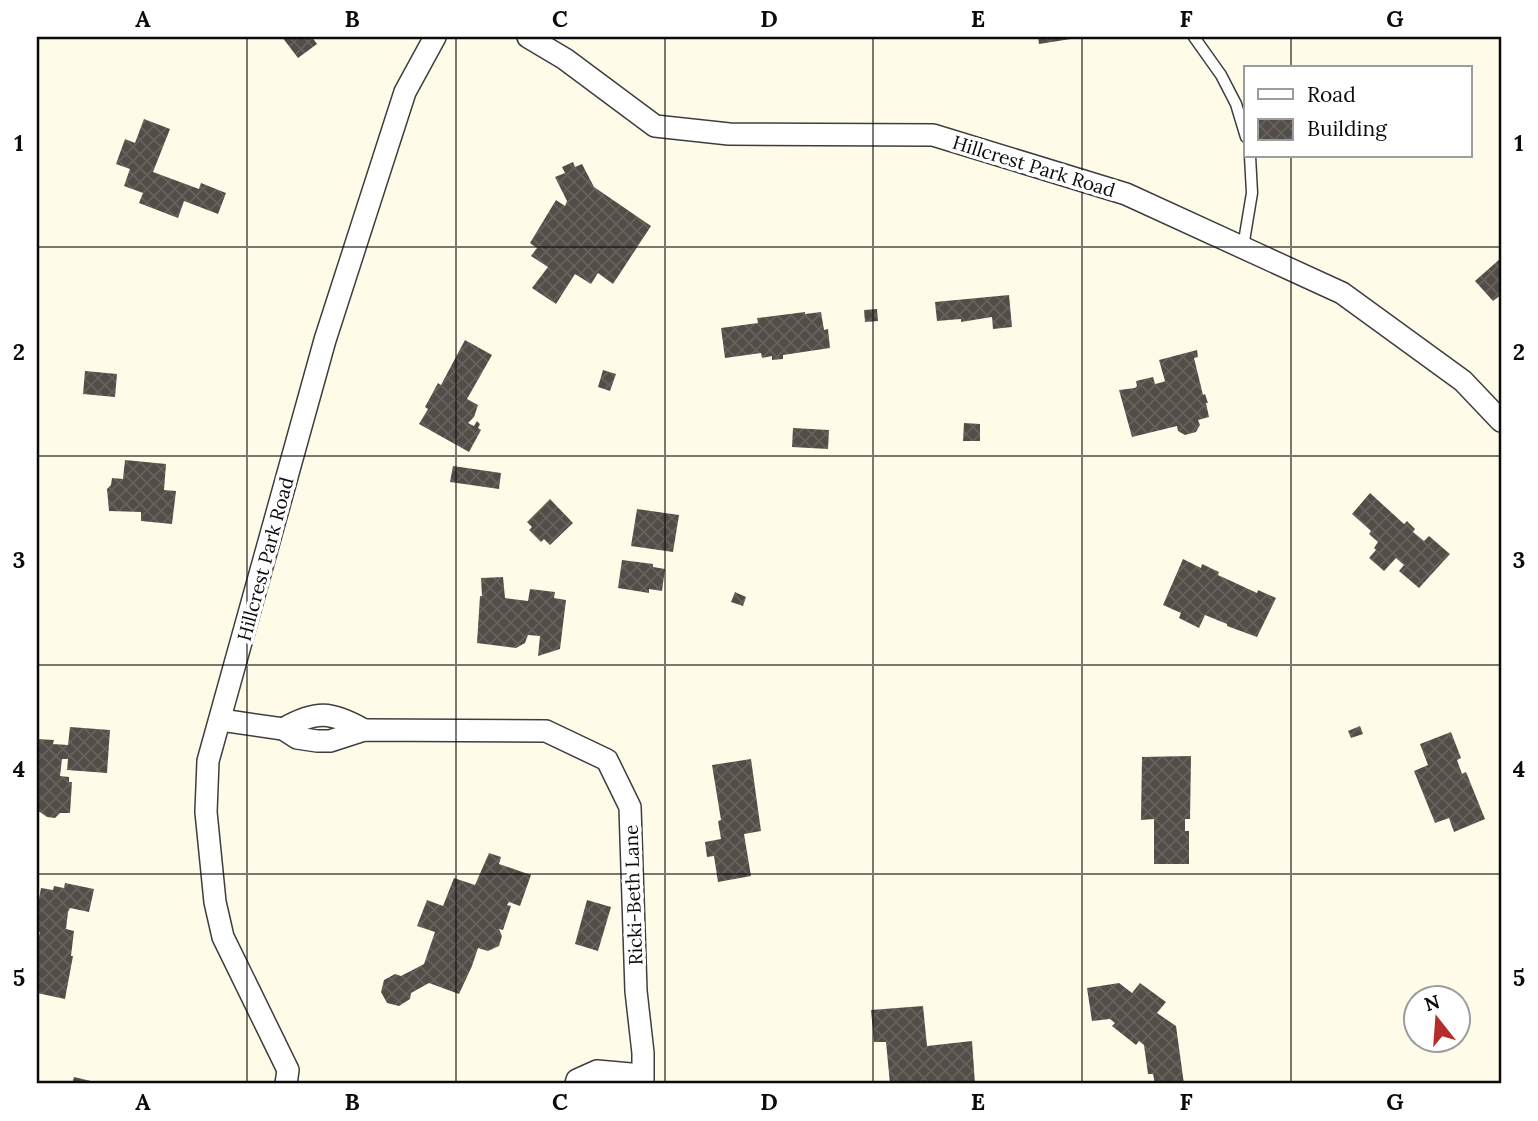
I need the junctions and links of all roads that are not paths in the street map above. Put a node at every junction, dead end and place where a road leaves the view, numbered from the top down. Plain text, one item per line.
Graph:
1 (435, 37) edge
2 (528, 37) edge
3 (1194, 37) edge
4 (558, 46) edge
5 (1244, 131) edge
6 (1250, 158) edge
7 (1243, 247) junction
8 (1501, 421) edge
9 (221, 720) junction
10 (643, 1080) edge
11 (286, 1084) edge
12 (576, 1084) edge

1 - 9 street, Hillcrest Park Road
2 - 4 street, Hillcrest Park Road
3 - 5 lane
4 - 7 street, Hillcrest Park Road
6 - 7 lane
7 - 8 street, Hillcrest Park Road
9 - 10 street, Ricki-Beth Lane
9 - 11 street, Hillcrest Park Road
10 - 12 street, Ricki-Beth Lane

